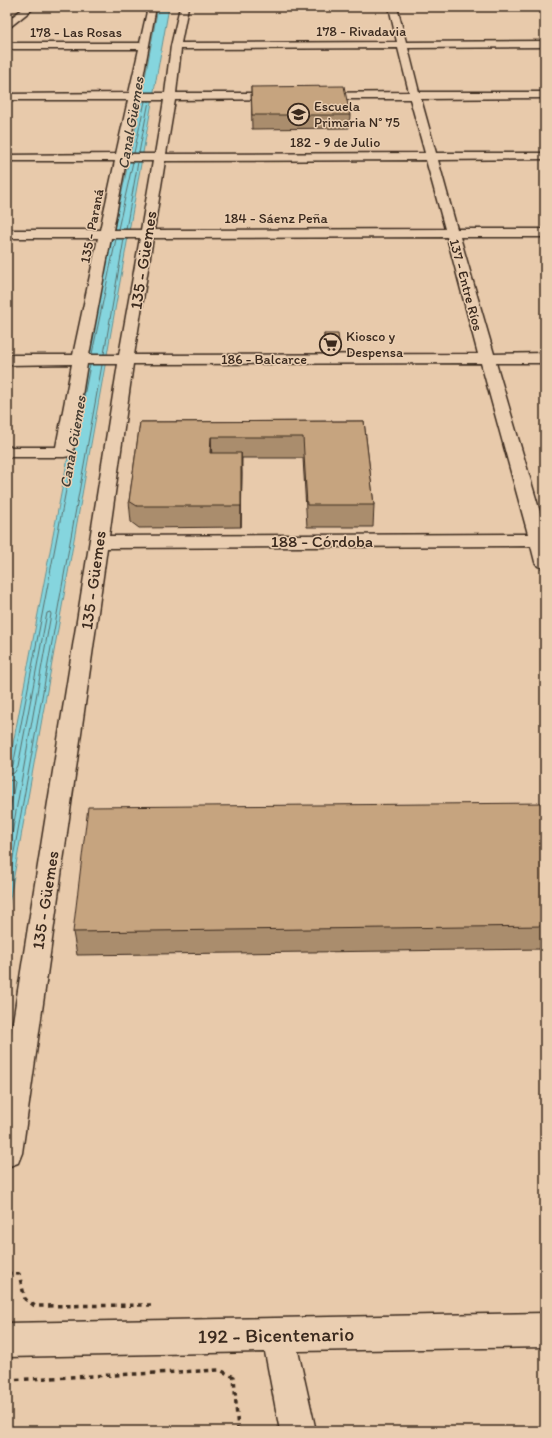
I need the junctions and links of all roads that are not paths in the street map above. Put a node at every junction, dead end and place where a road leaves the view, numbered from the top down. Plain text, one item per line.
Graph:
1 (31, 7) edge
2 (152, 7) edge
3 (184, 7) edge
4 (393, 7) edge
5 (539, 7) edge
6 (545, 8) edge
7 (7, 25) edge
8 (545, 44) edge
9 (402, 45) junction
10 (7, 46) edge
11 (145, 46) junction
12 (176, 46) junction
13 (545, 95) edge
14 (165, 96) junction
15 (415, 96) junction
16 (7, 97) edge
17 (136, 97) junction
18 (545, 156) edge
19 (432, 157) junction
20 (7, 158) edge
21 (123, 158) junction
22 (157, 158) junction
23 (452, 233) junction
24 (545, 233) edge
25 (7, 234) edge
26 (111, 234) junction
27 (141, 234) junction
28 (545, 358) edge
29 (487, 359) junction
30 (7, 360) edge
31 (86, 360) junction
32 (122, 360) junction
33 (7, 452) edge
34 (542, 540) edge
35 (100, 542) junction
36 (545, 562) edge
37 (7, 1153) edge
38 (545, 1330) edge
39 (278, 1335) junction
40 (7, 1340) edge
41 (298, 1431) edge

1 - 7 street
2 - 11 street, 135 - Paraná
3 - 12 street, 135 - Güemes
4 - 9 street, 137 - Entre Ríos
5 - 6 street
8 - 9 street, 178 - Rivadavia
9 - 12 street, 178 - Rivadavia
9 - 15 street, 137 - Entre Ríos
10 - 11 street, 178 - Las Rosas
11 - 17 street, 135 - Paraná
12 - 14 street, 135 - Güemes
13 - 15 street
14 - 15 street
14 - 17 street
14 - 22 street, 135 - Güemes
15 - 19 street, 137 - Entre Ríos
16 - 17 street
17 - 21 street, 135 - Paraná
18 - 19 street, 182 - 9 de Julio
19 - 22 street, 182 - 9 de Julio
19 - 23 street, 137 - Entre Ríos
20 - 21 street, 182 - 9 de Julio
21 - 22 street, 182 - 9 de Julio
21 - 26 street, 135 - Paraná
22 - 27 street, 135 - Güemes
23 - 24 street, 184 - Sáenz Peña
23 - 27 street, 184 - Sáenz Peña
23 - 29 street, 137 - Entre Ríos
25 - 26 street, 184 - Sáenz Peña
26 - 27 street, 184 - Sáenz Peña
26 - 31 street, 135 - Paraná
27 - 32 street, 135 - Güemes
28 - 29 street, 186 - Balcarce
29 - 32 street, 186 - Balcarce
29 - 34 street, 137 - Entre Ríos
30 - 31 street, 186 - Balcarce
31 - 32 street, 186 - Balcarce
31 - 33 street, 135 - Paraná
32 - 35 street, 135 - Güemes
34 - 35 street, 188 - Córdoba
34 - 36 street, 137 - Entre Ríos
35 - 37 street, 135 - Güemes
38 - 39 street, 192 - Bicentenario
39 - 40 street, 192 - Bicentenario
39 - 41 street

